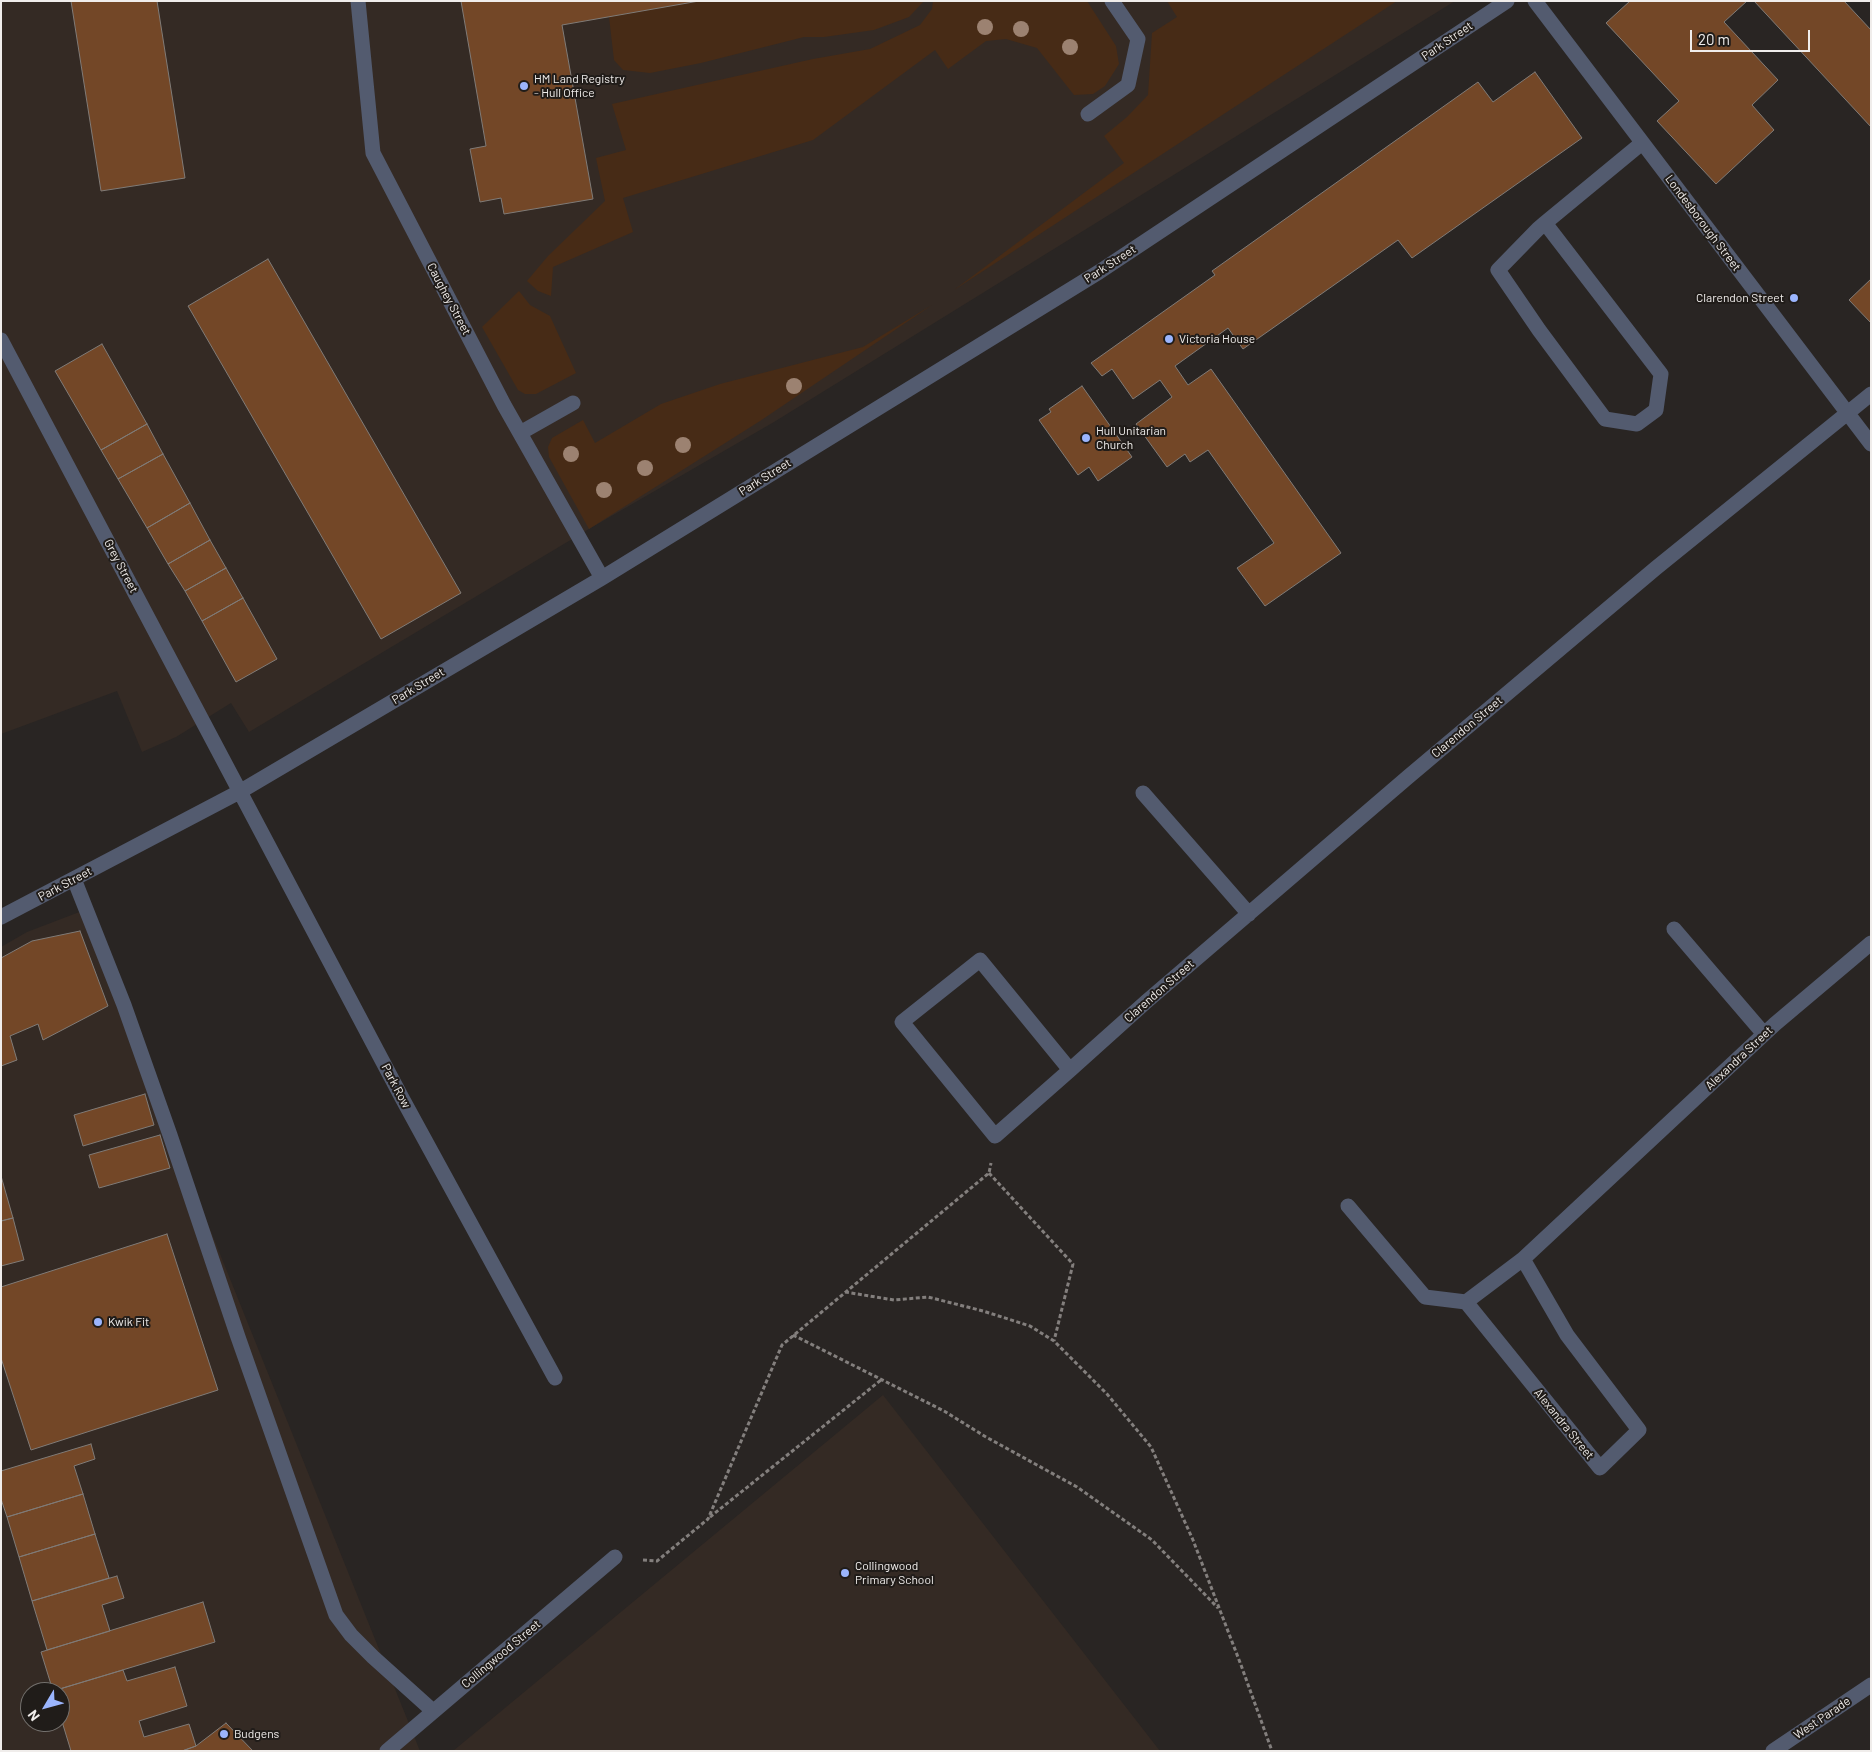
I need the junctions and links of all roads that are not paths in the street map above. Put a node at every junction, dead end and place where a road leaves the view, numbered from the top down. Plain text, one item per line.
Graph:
1 (358, 1) edge
2 (1112, 1) edge
3 (1507, 1) edge
4 (1536, 1) edge
5 (1088, 114) dead end
6 (1642, 143) junction
7 (1545, 223) junction
8 (1, 340) edge
9 (1871, 394) edge
10 (573, 403) dead end
11 (1847, 414) junction
12 (520, 433) junction
13 (1871, 444) edge
14 (602, 578) junction
15 (241, 791) junction
16 (1143, 793) dead end
17 (74, 879) junction
18 (1249, 914) junction
19 (1, 917) edge
20 (1674, 929) dead end
21 (1871, 943) edge
22 (1764, 1034) junction
23 (1070, 1070) junction
24 (1348, 1206) dead end
25 (1523, 1259) junction
26 (1466, 1302) junction
27 (555, 1378) dead end
28 (615, 1557) road end
29 (1871, 1685) edge
30 (433, 1711) junction
31 (387, 1751) edge
32 (1774, 1751) edge

1 - 12 street, Caughey Street
2 - 5 street
3 - 14 street, Park Street
4 - 6 street, Londesborough Street
6 - 7 street
6 - 11 street, Londesborough Street
7 - 7 street
8 - 15 street, Grey Street
9 - 11 street, Clarendon Street
10 - 12 street
11 - 13 street, Londesborough Street
11 - 18 street, Clarendon Street
12 - 14 street, Caughey Street
14 - 15 street, Park Street
15 - 17 street, Park Street
15 - 27 street, Park Row
16 - 18 street
17 - 19 street, Park Street
17 - 30 street
18 - 23 street, Clarendon Street
20 - 22 street
21 - 22 street, Alexandra Street
22 - 25 street, Alexandra Street
23 - 23 street, Clarendon Street
24 - 26 street
25 - 26 street, Alexandra Street
25 - 26 street, Alexandra Street
28 - 30 street, Collingwood Street
29 - 32 street, West Parade
30 - 31 street, Collingwood Street

